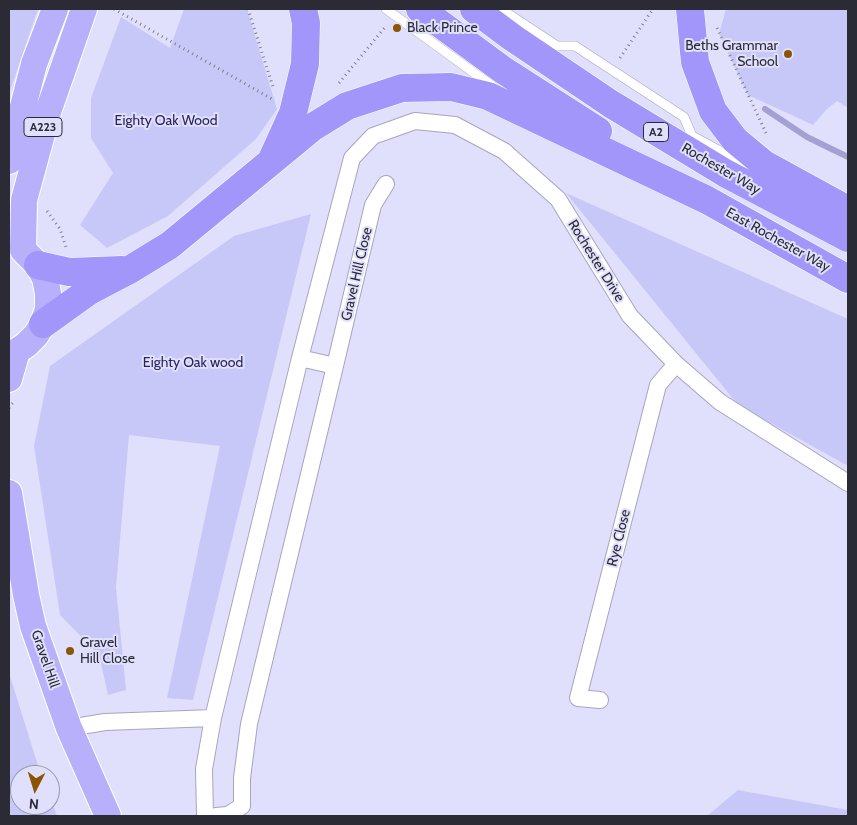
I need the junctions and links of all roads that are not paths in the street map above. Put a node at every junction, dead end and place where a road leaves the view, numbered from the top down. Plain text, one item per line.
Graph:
1 (55, 9) edge
2 (84, 9) edge
3 (303, 9) edge
4 (386, 9) edge
5 (474, 9) edge
6 (501, 9) edge
7 (690, 9) edge
8 (407, 12) edge
9 (540, 119) junction
10 (9, 161) edge
11 (270, 163) junction
12 (386, 184) dead end
13 (707, 200) junction
14 (848, 210) edge
15 (848, 219) edge
16 (848, 238) edge
17 (23, 253) edge
18 (131, 269) junction
19 (848, 279) edge
20 (43, 324) junction
21 (13, 352) edge
22 (300, 358) junction
23 (676, 364) junction
24 (335, 366) junction
25 (9, 379) edge
26 (848, 483) edge
27 (9, 493) edge
28 (600, 700) dead end
29 (213, 718) junction
30 (69, 728) junction
31 (108, 816) edge
32 (205, 816) edge
33 (216, 816) edge

1 - 10 main road, A223
2 - 17 main road, A223
3 - 11 highway
4 - 8 lane
5 - 16 highway, Rochester Way / A2
6 - 15 lane
7 - 14 highway
8 - 9 lane
8 - 13 highway, A2
9 - 11 highway
9 - 13 highway
11 - 18 highway
12 - 24 street, Gravel Hill Close
13 - 19 highway, East Rochester Way / A2
17 - 18 highway
17 - 20 main road
18 - 20 highway
20 - 21 main road
21 - 25 main road
22 - 23 street, Rochester Drive
22 - 24 street
22 - 29 street
23 - 26 street, Rochester Drive
23 - 28 street, Rye Close
24 - 33 street, Gravel Hill Close
27 - 30 main road, Gravel Hill
29 - 30 street
29 - 32 street
30 - 31 main road, Gravel Hill

